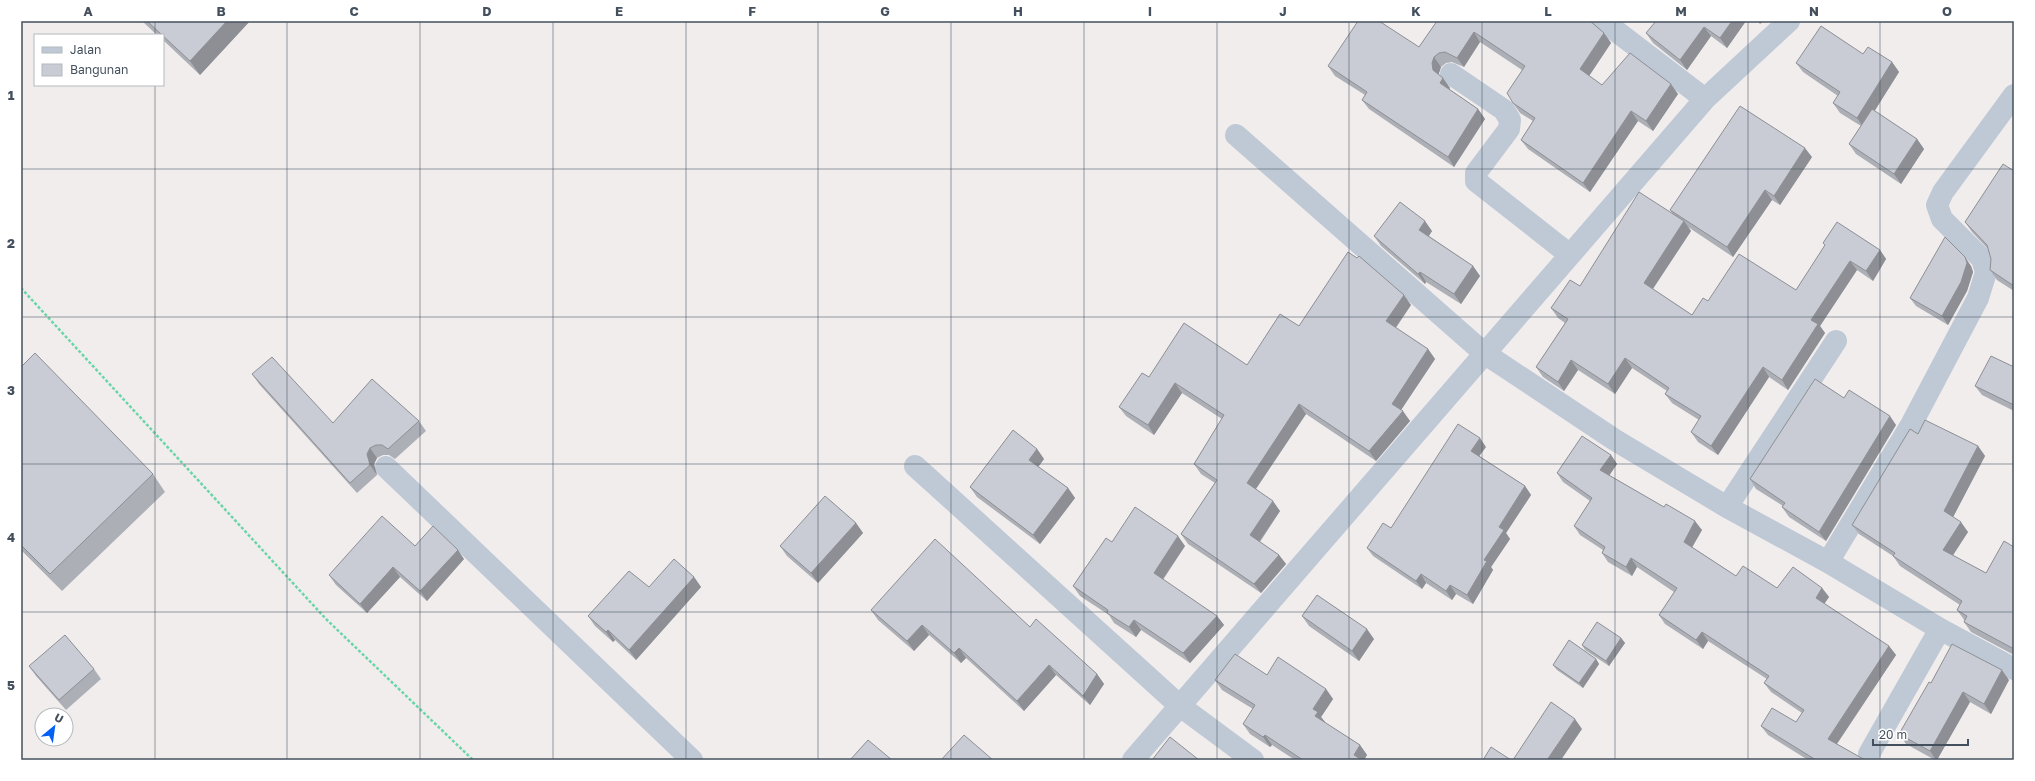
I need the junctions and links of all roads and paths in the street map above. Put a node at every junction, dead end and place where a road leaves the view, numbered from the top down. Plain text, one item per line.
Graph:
1 (1603, 21) edge
2 (1789, 21) edge
3 (1451, 74) dead end
4 (2014, 95) edge
5 (1705, 99) junction
6 (1236, 134) dead end
7 (1570, 255) junction
8 (21, 288) edge
9 (1836, 341) dead end
10 (1484, 353) junction
11 (915, 466) dead end
12 (386, 467) dead end
13 (1727, 507) junction
14 (1828, 562) junction
15 (1940, 629) junction
16 (2014, 669) edge
17 (1180, 706) junction
18 (1869, 754) dead end
19 (473, 760) edge
20 (692, 760) edge
21 (1133, 760) edge
22 (1254, 760) edge

1 - 5 street
2 - 5 street
3 - 7 street
4 - 14 street
5 - 7 street
6 - 10 street
7 - 10 street
8 - 19 path
9 - 13 street
10 - 13 street
10 - 17 street
11 - 17 street
12 - 20 street
13 - 14 street
14 - 15 street
15 - 16 street
15 - 18 street
17 - 21 street
17 - 22 street

